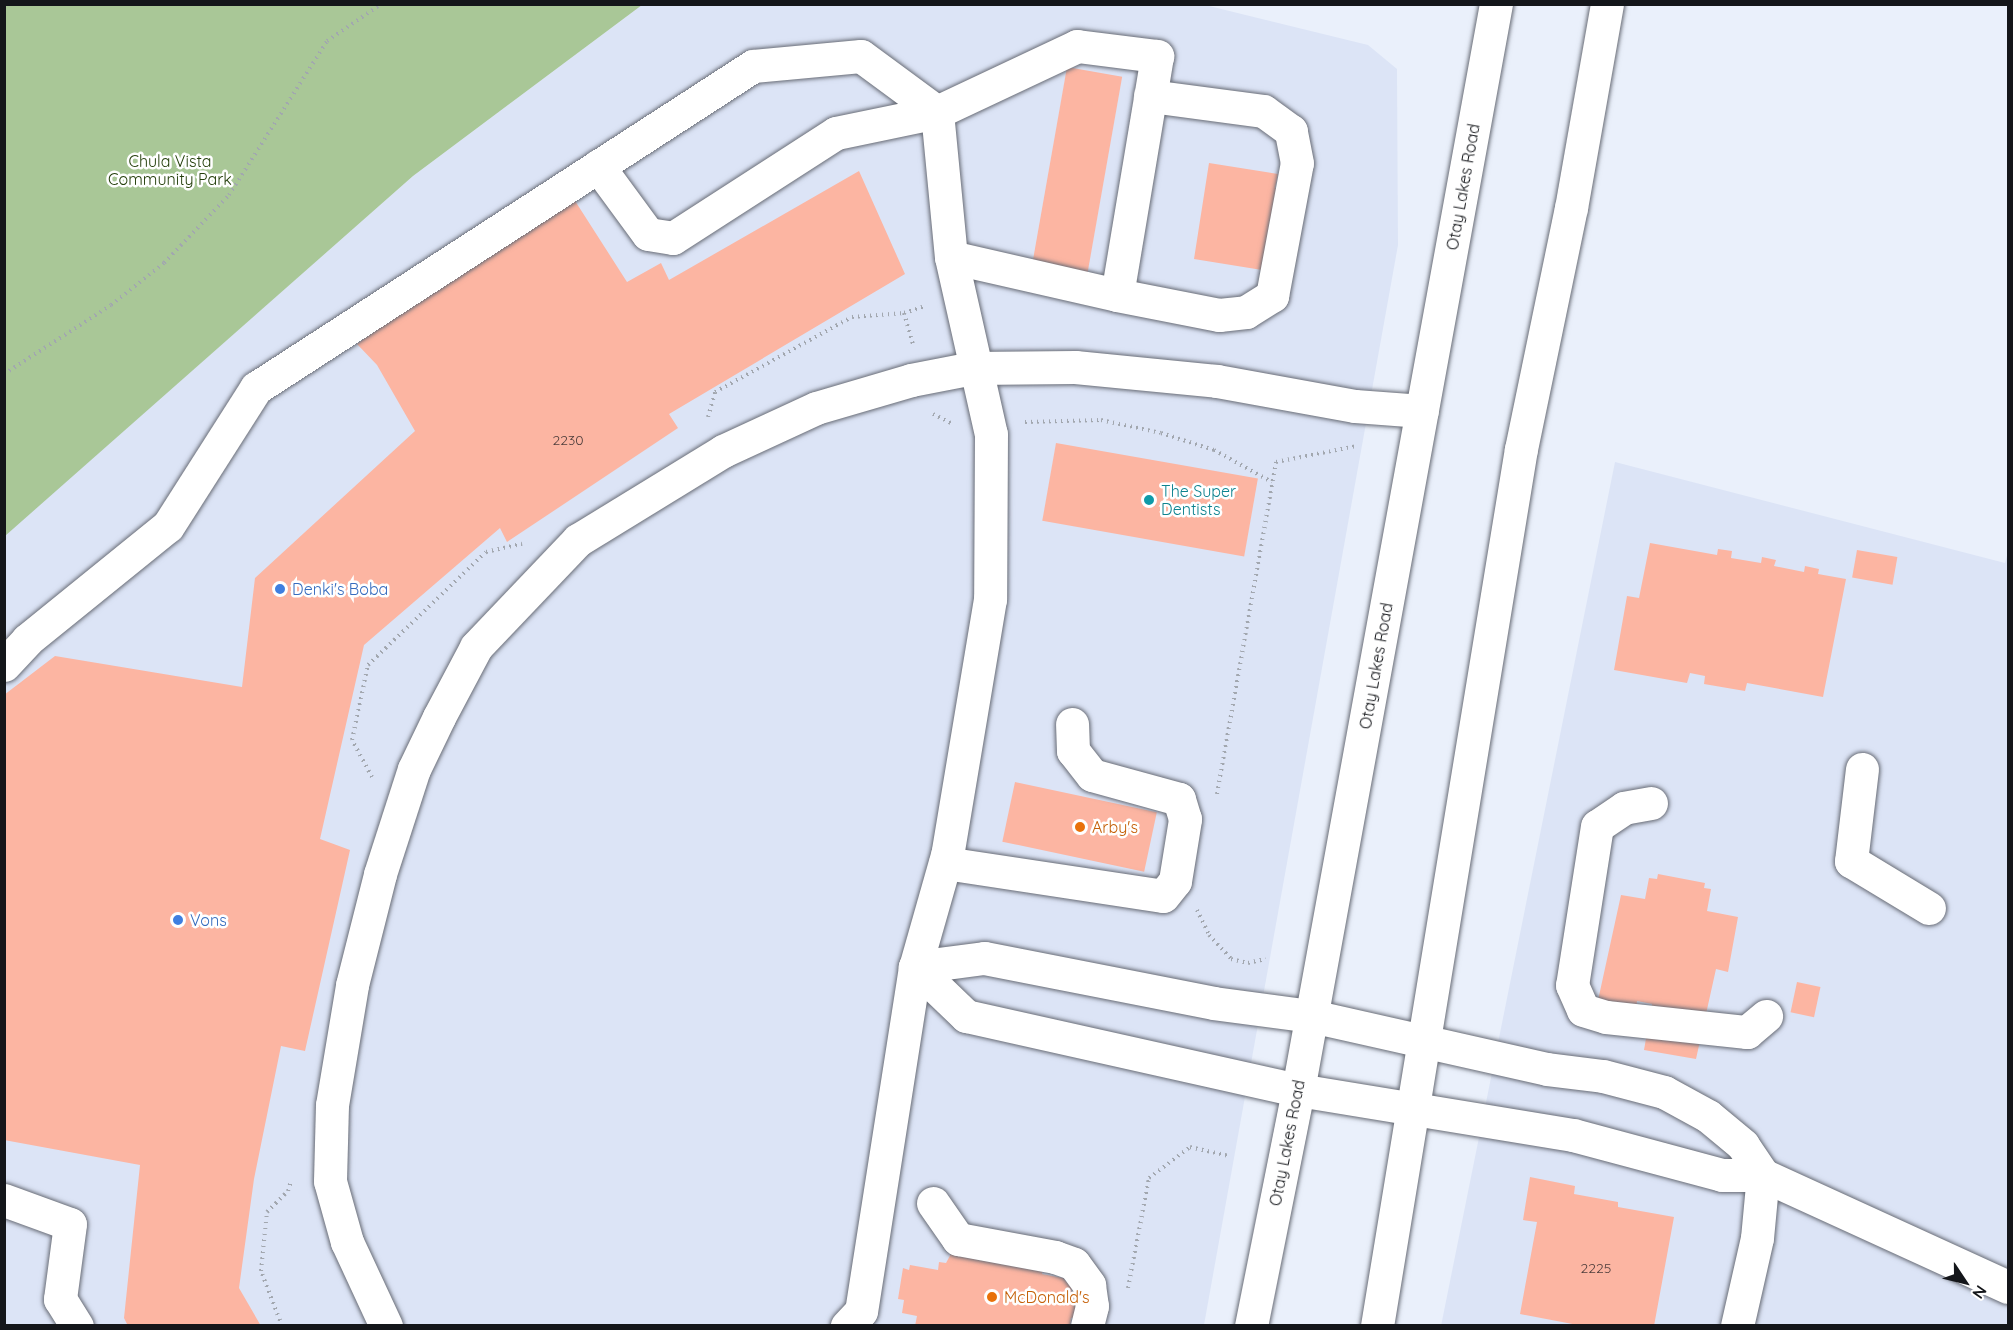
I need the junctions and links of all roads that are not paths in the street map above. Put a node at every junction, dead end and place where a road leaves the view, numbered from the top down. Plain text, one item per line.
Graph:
1 (1496, 4) edge
2 (1606, 4) edge
3 (1150, 96) junction
4 (937, 111) junction
5 (598, 166) junction
6 (951, 257) junction
7 (1117, 295) junction
8 (973, 368) junction
9 (1422, 411) junction
10 (4, 665) edge
11 (1072, 724) dead end
12 (1862, 769) dead end
13 (1651, 803) dead end
14 (945, 863) junction
15 (1929, 908) dead end
16 (915, 967) junction
17 (1766, 1016) dead end
18 (1311, 1017) junction
19 (1425, 1040) junction
20 (1298, 1090) junction
21 (1414, 1110) junction
22 (1763, 1175) junction
23 (4, 1200) edge
24 (933, 1203) dead end
25 (2008, 1287) edge
26 (858, 1321) edge
27 (77, 1326) edge
28 (386, 1326) edge
29 (1087, 1326) edge
30 (1251, 1326) edge
31 (1377, 1326) edge
32 (1737, 1326) edge

1 - 9 main road, Otay Lakes Road
2 - 19 main road
3 - 4 main road
3 - 7 main road
3 - 7 main road
4 - 5 main road
4 - 5 main road
4 - 6 main road
5 - 10 main road
6 - 7 main road
6 - 8 main road
8 - 9 main road
8 - 14 main road
8 - 28 main road
9 - 18 main road, Otay Lakes Road
11 - 14 main road
12 - 15 main road
13 - 17 main road
14 - 16 main road
16 - 18 main road
16 - 20 main road
16 - 26 main road
18 - 19 main road
18 - 20 main road, Otay Lakes Road
19 - 21 main road
19 - 22 main road
20 - 21 main road
20 - 30 main road, Otay Lakes Road
21 - 22 main road
21 - 31 main road
22 - 25 main road
22 - 32 main road
23 - 27 main road
24 - 29 main road

